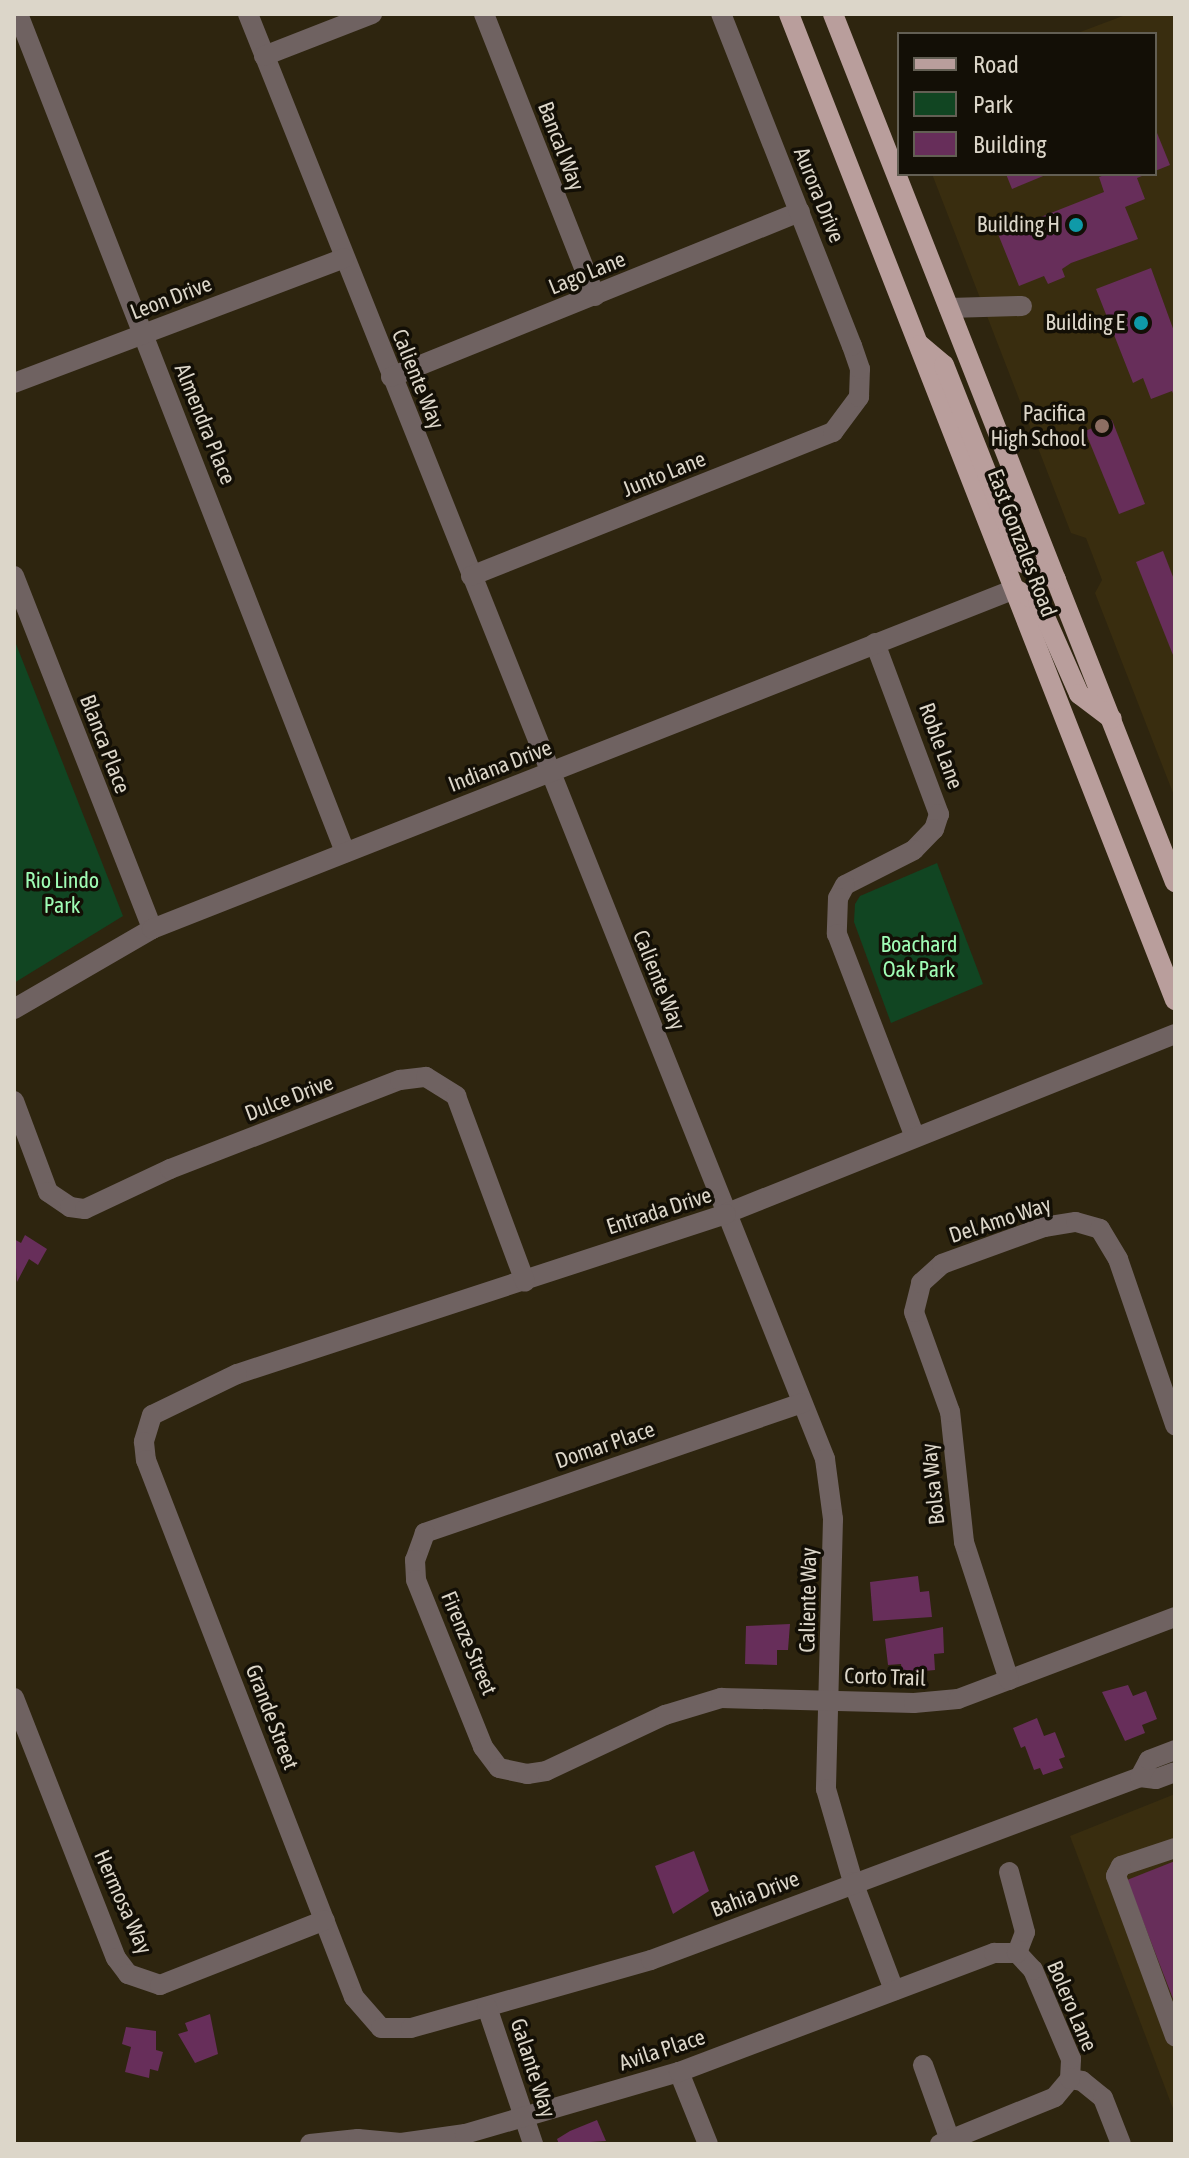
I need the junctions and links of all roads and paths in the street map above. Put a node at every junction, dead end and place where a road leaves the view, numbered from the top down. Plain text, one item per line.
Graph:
1 (18, 14) edge
2 (248, 14) edge
3 (372, 14) edge
4 (484, 14) edge
5 (721, 14) edge
6 (789, 14) edge
7 (833, 14) edge
8 (264, 56) junction
9 (800, 212) junction
10 (344, 258) junction
11 (595, 296) junction
12 (1014, 307) dead end
13 (949, 308) junction
14 (144, 334) junction
15 (920, 345) junction
16 (391, 377) junction
17 (14, 383) edge
18 (859, 397) joint
19 (14, 576) edge
20 (471, 576) junction
21 (1056, 579) junction
22 (1015, 589) junction
23 (875, 643) junction
24 (1112, 719) junction
25 (551, 772) junction
26 (345, 852) junction
27 (1175, 882) edge
28 (152, 929) junction
29 (1175, 1000) edge
30 (14, 1009) edge
31 (1175, 1034) edge
32 (14, 1101) edge
33 (915, 1137) junction
34 (726, 1214) junction
35 (525, 1282) junction
36 (921, 1283) joint
37 (802, 1403) junction
38 (152, 1415) joint
39 (1175, 1425) edge
40 (425, 1533) joint
41 (1175, 1617) edge
42 (1009, 1680) junction
43 (14, 1698) edge
44 (829, 1698) junction
45 (1175, 1750) edge
46 (499, 1768) joint
47 (1175, 1772) edge
48 (1140, 1777) junction
49 (1175, 1848) edge
50 (1009, 1872) dead end
51 (853, 1882) junction
52 (325, 1920) junction
53 (1017, 1953) junction
54 (894, 1990) junction
55 (487, 2007) junction
56 (381, 2028) joint
57 (1175, 2036) edge
58 (923, 2065) dead end
59 (679, 2072) junction
60 (1070, 2079) junction
61 (522, 2116) junction
62 (945, 2142) edge
63 (310, 2144) edge
64 (533, 2144) edge
65 (708, 2144) edge
66 (1121, 2144) edge

1 - 14 street, Almendra Place
2 - 8 street, Caliente Way
3 - 8 street
4 - 11 street, Bancal Way
5 - 9 street, Aurora Drive
6 - 15 main road, East Gonzales Road
7 - 13 main road, East Gonzales Road
8 - 10 street, Caliente Way
9 - 11 street, Lago Lane
9 - 18 street, Aurora Drive
10 - 14 street, Leon Drive
10 - 16 street, Caliente Way
11 - 16 street, Lago Lane
12 - 13 street
13 - 21 main road, East Gonzales Road
14 - 17 street, Leon Drive
14 - 26 street, Almendra Place
15 - 21 main road
15 - 22 main road, East Gonzales Road
16 - 20 street, Caliente Way
18 - 20 street, Junto Lane
19 - 28 street, Blanca Place
20 - 25 street, Caliente Way
21 - 24 main road, East Gonzales Road
22 - 23 street, Indiana Drive
22 - 24 main road
22 - 29 main road, East Gonzales Road
23 - 25 street, Indiana Drive
23 - 33 street, Roble Lane
24 - 27 main road, East Gonzales Road
25 - 26 street, Indiana Drive
25 - 34 street, Caliente Way
26 - 28 street, Indiana Drive
28 - 30 street, Indiana Drive
31 - 33 street, Entrada Drive
32 - 35 street, Dulce Drive
33 - 34 street, Entrada Drive
34 - 35 street, Entrada Drive
34 - 37 street, Caliente Way
35 - 38 street, Entrada Drive
36 - 39 street, Del Amo Way
36 - 42 street, Bolsa Way
37 - 40 street, Domar Place
37 - 44 street, Caliente Way
38 - 52 street, Grande Street
40 - 46 street, Firenze Street
41 - 42 street, Corto Trail
42 - 44 street, Corto Trail
43 - 52 street, Hermosa Way
44 - 46 street, Corto Trail
44 - 51 street, Caliente Way
45 - 48 street, Bahia Drive
47 - 48 street, Bahia Drive
48 - 51 street, Bahia Drive
49 - 57 street
50 - 53 street, Bolero Lane
51 - 54 street, Caliente Way
51 - 55 street, Bahia Drive
52 - 56 street, Grande Street
53 - 54 street, Avila Place
53 - 60 street, Bolero Lane
54 - 59 street, Avila Place
55 - 56 street, Bahia Drive
55 - 61 street, Galante Way
58 - 62 street
59 - 61 street, Avila Place
59 - 65 street
60 - 62 street
60 - 66 street, Bolero Lane
61 - 63 street, Avila Place
61 - 64 street, Galante Way

